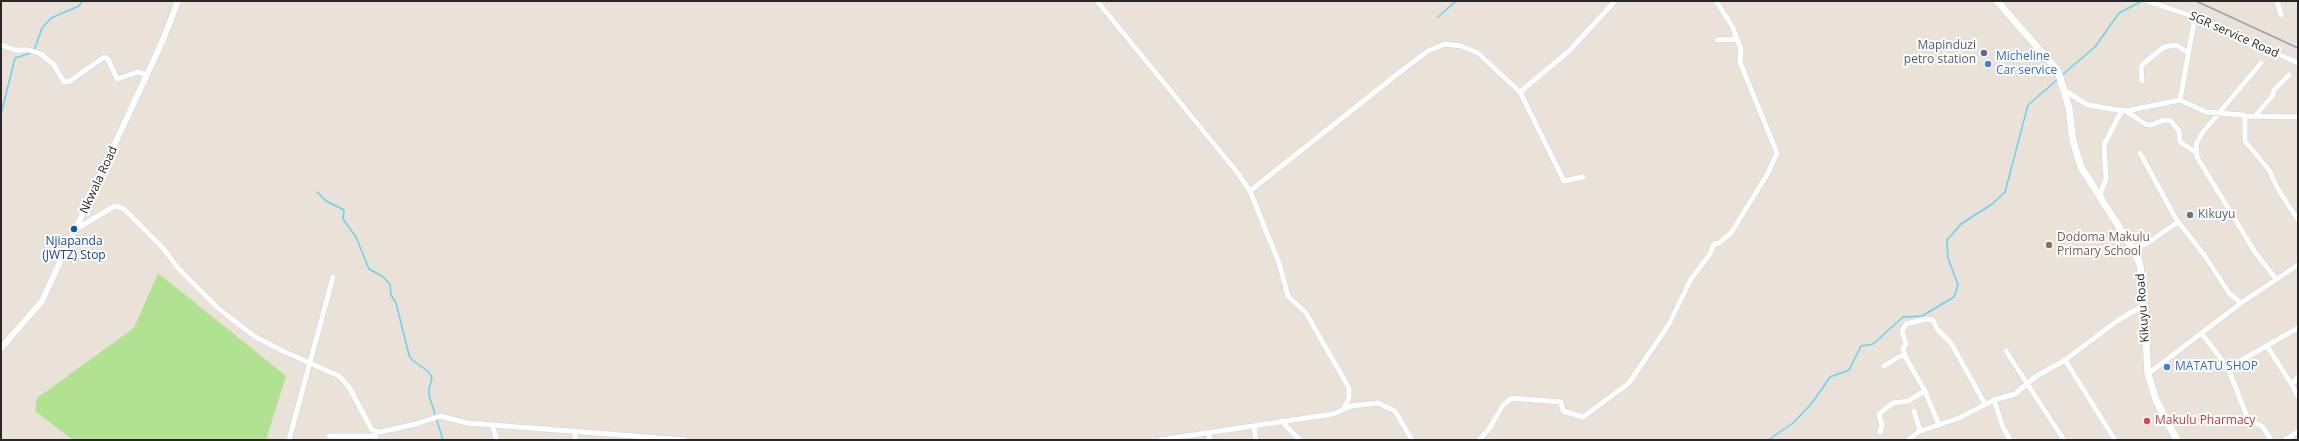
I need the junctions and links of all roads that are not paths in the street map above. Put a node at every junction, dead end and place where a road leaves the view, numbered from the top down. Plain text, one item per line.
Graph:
1 (178, 1) edge
2 (1097, 1) edge
3 (1615, 1) edge
4 (1716, 1) edge
5 (1997, 1) edge
6 (2147, 1) edge
7 (2277, 1) edge
8 (2281, 14) dead end
9 (2195, 17) junction
10 (1737, 39) junction
11 (1718, 40) dead end
12 (1, 45) edge
13 (2187, 52) junction
14 (2261, 63) dead end
15 (2298, 63) edge
16 (147, 75) junction
17 (2289, 75) dead end
18 (2142, 81) dead end
19 (1520, 92) junction
20 (2065, 92) junction
21 (2180, 100) junction
22 (2124, 110) junction
23 (2220, 113) junction
24 (2256, 115) junction
25 (2244, 116) junction
26 (2298, 117) edge
27 (2140, 153) dead end
28 (2197, 153) junction
29 (1583, 177) dead end
30 (1250, 192) junction
31 (2099, 197) junction
32 (2298, 220) edge
33 (2178, 222) junction
34 (76, 229) junction
35 (2132, 248) junction
36 (2298, 265) edge
37 (333, 277) dead end
38 (2276, 280) junction
39 (2241, 303) junction
40 (2144, 305) junction
41 (2298, 328) edge
42 (2202, 334) junction
43 (2267, 346) junction
44 (1, 348) edge
45 (2006, 351) dead end
46 (1905, 356) junction
47 (2065, 360) junction
48 (310, 362) junction
49 (1884, 366) dead end
50 (2228, 368) junction
51 (2148, 374) junction
52 (2298, 377) edge
53 (2028, 383) junction
54 (2292, 385) junction
55 (1925, 391) junction
56 (2298, 396) edge
57 (1994, 400) junction
58 (1985, 404) junction
59 (1343, 410) junction
60 (1914, 411) dead end
61 (1281, 421) junction
62 (492, 424) junction
63 (1939, 425) junction
64 (1254, 426) junction
65 (372, 430) junction
66 (575, 431) junction
67 (1920, 431) junction
68 (1880, 432) dead end
69 (2298, 432) edge
70 (1208, 434) junction
71 (329, 436) dead end
72 (377, 438) edge
73 (623, 438) edge
74 (289, 440) edge
75 (497, 440) edge
76 (574, 440) edge
77 (685, 440) edge
78 (1160, 440) edge
79 (1210, 440) edge
80 (1256, 440) edge
81 (1300, 440) edge
82 (1412, 440) edge
83 (1479, 440) edge
84 (1908, 440) edge
85 (2010, 440) edge
86 (2064, 440) edge
87 (2115, 440) edge
88 (2177, 440) edge
89 (2271, 440) edge
90 (2285, 440) edge

1 - 16 street, Nkwala Road
2 - 30 street
3 - 19 street
4 - 10 street
5 - 20 main road, Kikuyu Road
6 - 9 street, SGR service Road
7 - 8 street
9 - 13 street
9 - 15 street, SGR service Road
10 - 11 street
10 - 83 street
12 - 16 street
13 - 18 street
13 - 21 street
14 - 23 street
16 - 34 street, Nkwala Road
17 - 24 street
19 - 29 street
19 - 30 street
20 - 22 street
20 - 31 main road, Kikuyu Road
21 - 22 street
21 - 23 street
22 - 28 street
22 - 31 street
23 - 25 street
23 - 28 street
24 - 25 street
24 - 26 street
25 - 32 street
27 - 33 street
28 - 38 street
30 - 59 street
31 - 35 main road, Kikuyu Road
33 - 35 street
33 - 39 street
34 - 44 street, Nkwala Road
34 - 48 street
35 - 40 main road, Kikuyu Road
36 - 38 street
37 - 48 street
38 - 39 street
39 - 42 street
40 - 47 street
40 - 51 main road, Kikuyu Road
41 - 43 street
42 - 50 street
42 - 51 street
43 - 50 street
43 - 54 street
45 - 53 street
46 - 49 street
46 - 55 street
46 - 58 street
47 - 53 street
47 - 87 street
48 - 65 street
48 - 74 street
50 - 89 street
51 - 88 main road, Kikuyu Road
52 - 54 street
53 - 57 street
53 - 86 street
54 - 56 street
55 - 63 street
55 - 68 street
57 - 58 street
57 - 85 street
58 - 63 street
59 - 61 street
59 - 82 street
60 - 67 street
61 - 64 street
61 - 81 street
62 - 65 street
62 - 66 street
62 - 75 street
63 - 67 street
64 - 70 street
64 - 80 street
65 - 72 street
66 - 73 street
66 - 76 street
67 - 84 street
69 - 90 street
70 - 78 street
70 - 79 street
71 - 72 street
73 - 77 street

